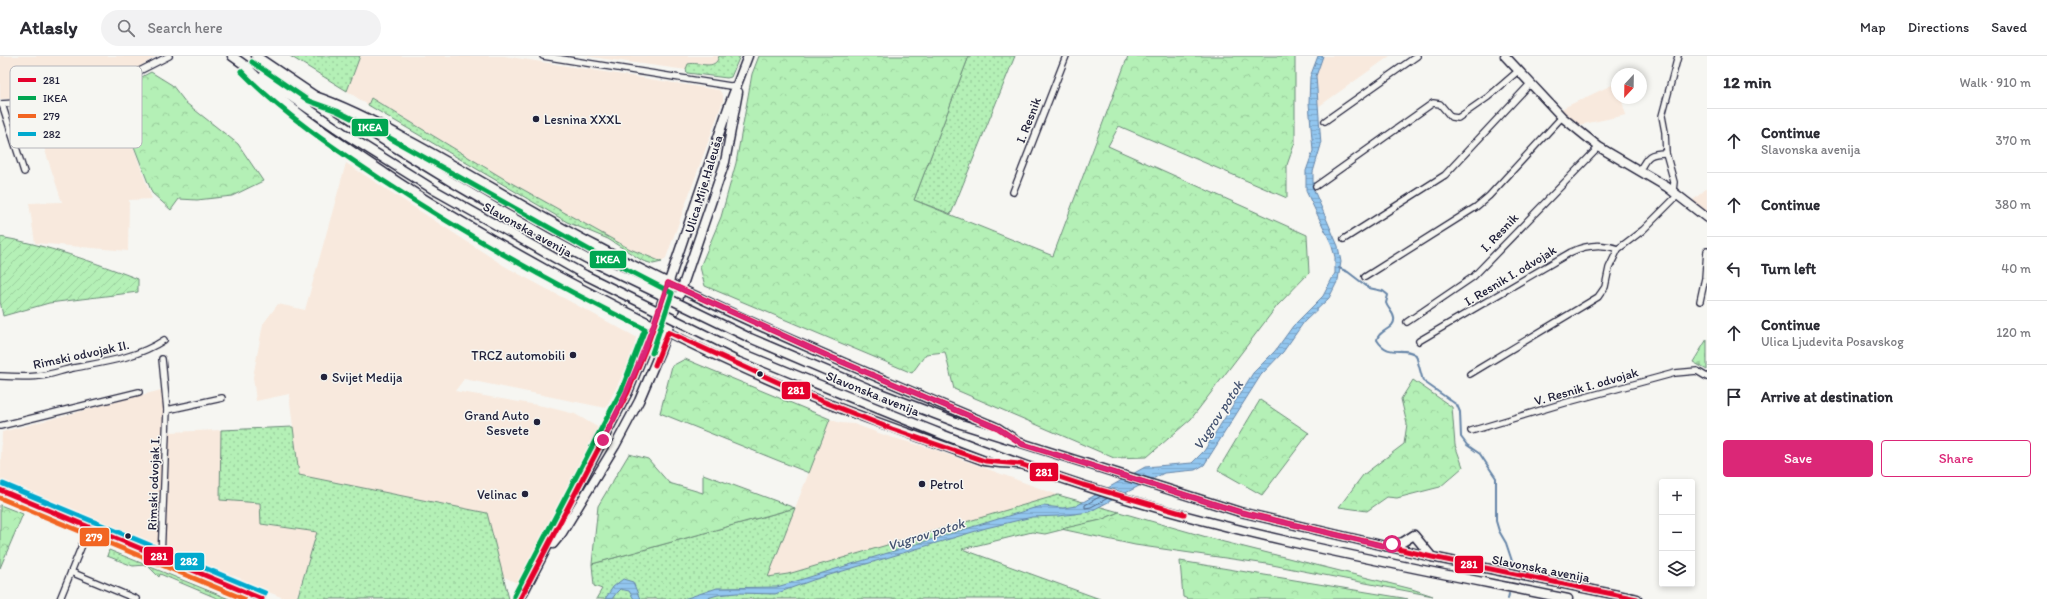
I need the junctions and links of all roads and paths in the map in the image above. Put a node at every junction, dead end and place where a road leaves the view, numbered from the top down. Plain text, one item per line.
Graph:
1 (170, 56) edge
2 (232, 56) edge
3 (256, 56) edge
4 (543, 56) edge
5 (748, 56) edge
6 (1066, 56) edge
7 (1417, 56) edge
8 (1505, 56) edge
9 (1678, 56) edge
10 (246, 66) junction
11 (142, 70) edge
12 (1518, 71) junction
13 (1530, 84) junction
14 (738, 85) junction
15 (312, 95) junction
16 (1, 104) edge
17 (1562, 117) junction
18 (1325, 121) dead end
19 (10, 131) edge
20 (1599, 147) junction
21 (16, 148) edge
22 (1666, 153) junction
23 (1640, 170) junction
24 (24, 172) dead end
25 (1316, 186) dead end
26 (1013, 192) dead end
27 (1675, 193) junction
28 (1707, 218) edge
29 (1344, 239) dead end
30 (1618, 249) junction
31 (1707, 251) edge
32 (1365, 277) dead end
33 (668, 283) junction
34 (681, 289) junction
35 (1700, 300) dead end
36 (1407, 322) dead end
37 (654, 326) junction
38 (668, 332) junction
39 (164, 340) dead end
40 (1419, 341) dead end
41 (162, 359) dead end
42 (1470, 374) dead end
43 (0, 376) edge
44 (1707, 377) edge
45 (139, 392) dead end
46 (222, 398) dead end
47 (167, 410) junction
48 (0, 426) edge
49 (1471, 431) dead end
50 (1022, 444) junction
51 (1020, 464) junction
52 (0, 490) edge
53 (89, 528) junction
54 (1384, 546) junction
55 (543, 556) junction
56 (161, 558) junction
57 (1432, 558) junction
58 (71, 572) junction
59 (60, 599) edge
60 (136, 599) edge
61 (262, 599) edge
62 (520, 599) edge
63 (1568, 599) edge
64 (1637, 599) edge

1 - 11 street
2 - 10 main road, Slavonska avenija
3 - 15 main road, Slavonska avenija
4 - 14 street
5 - 14 main road, Ulica Mije Haleuša
6 - 26 street, I. Resnik
7 - 18 street
8 - 12 main road
9 - 22 street
10 - 37 main road
10 - 51 main road, Slavonska avenija, bridge
12 - 13 main road
12 - 25 street
13 - 17 main road
13 - 29 street
14 - 33 main road, Ulica Mije Haleuša
14 - 34 main road, Ulica Mije Haleuša
15 - 33 main road
15 - 50 main road, Slavonska avenija, bridge
16 - 19 street
17 - 20 main road
17 - 32 street
20 - 23 main road
20 - 36 street, I. Resnik
21 - 24 street
22 - 23 street
22 - 27 street
23 - 27 main road
27 - 28 main road
27 - 30 street
30 - 40 street, I. Resnik I. odvojak
30 - 42 street
31 - 35 street
33 - 34 main road
33 - 37 main road, Ulica Mije Haleuša
34 - 38 main road, Ulica Mije Haleuša
34 - 50 main road
37 - 38 main road
37 - 55 main road, Ulica Mije Haleuša
38 - 51 main road
38 - 55 main road, Ulica Mije Haleuša
39 - 43 street, Rimski odvojak II.
41 - 47 street, Rimski odvojak I.
44 - 49 street, V. Resnik I. odvojak
45 - 48 street
46 - 47 street
47 - 56 street, Rimski odvojak I.
50 - 54 main road, Slavonska avenija
51 - 63 main road, Slavonska avenija
52 - 53 street
53 - 56 street
53 - 58 street
54 - 57 main road, Slavonska avenija
54 - 57 main road
55 - 62 main road
56 - 61 street
57 - 64 main road, Slavonska avenija
58 - 59 street
58 - 60 street

